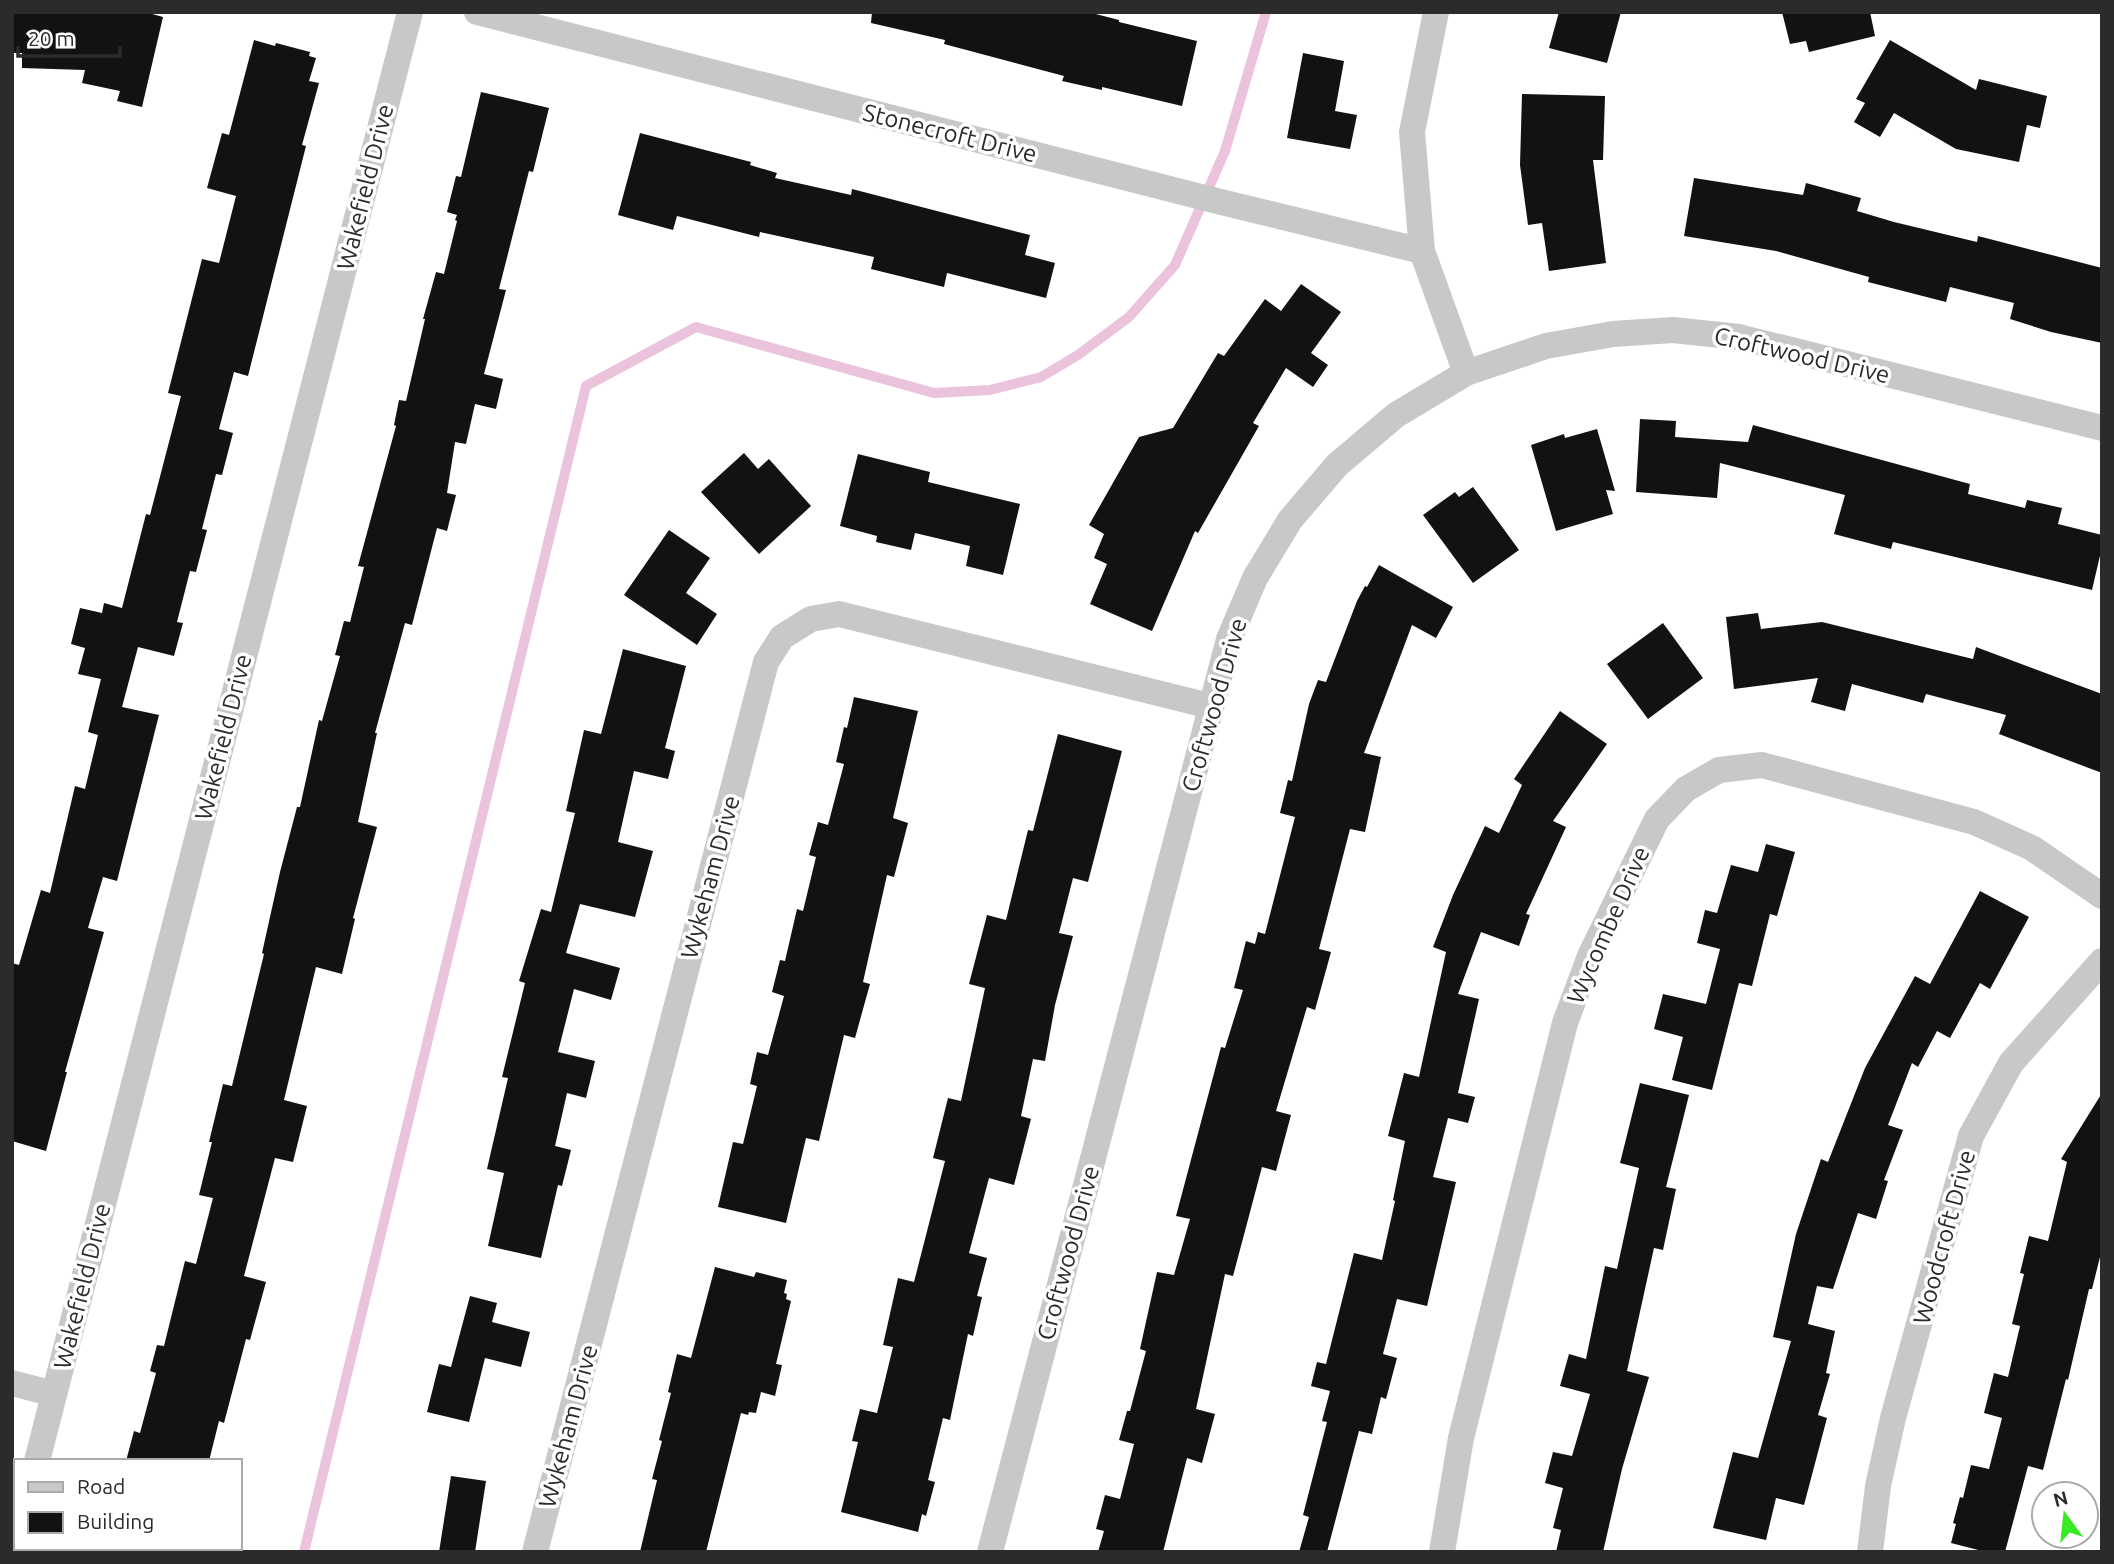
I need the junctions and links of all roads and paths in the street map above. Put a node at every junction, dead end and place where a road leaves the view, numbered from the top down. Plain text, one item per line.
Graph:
1 (410, 12) edge
2 (477, 12) edge
3 (1436, 12) edge
4 (1422, 251) junction
5 (1466, 373) junction
6 (2102, 428) edge
7 (1210, 706) junction
8 (2102, 897) edge
9 (2102, 961) edge
10 (12, 1383) edge
11 (54, 1394) junction
12 (38, 1459) edge
13 (535, 1552) edge
14 (990, 1552) edge
15 (1443, 1552) edge
16 (1870, 1552) edge

1 - 11 street, Wakefield Drive
2 - 4 street, Stonecroft Drive
3 - 4 street
4 - 5 street
5 - 6 street, Croftwood Drive
5 - 7 street, Croftwood Drive
7 - 13 street, Wykeham Drive
7 - 14 street, Croftwood Drive
8 - 15 street, Wycombe Drive
9 - 16 street, Woodcroft Drive
10 - 11 street
11 - 12 street, Wakefield Drive

